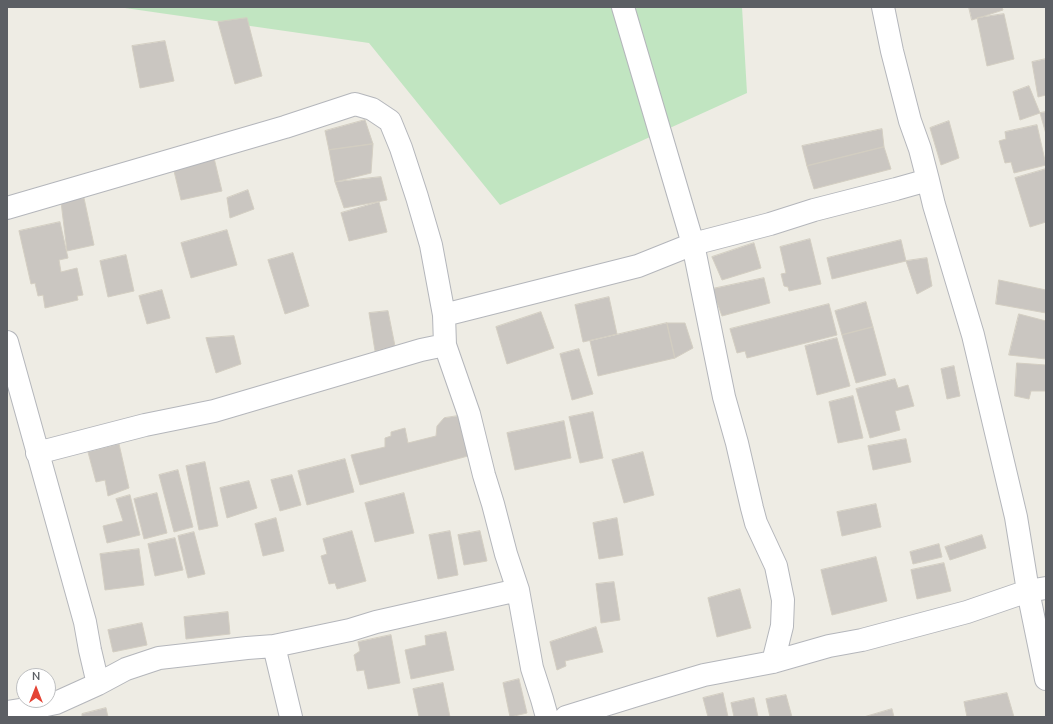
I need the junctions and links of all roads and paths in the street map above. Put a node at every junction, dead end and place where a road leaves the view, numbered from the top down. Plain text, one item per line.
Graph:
1 (623, 7) edge
2 (883, 7) edge
3 (928, 180) junction
4 (7, 208) edge
5 (693, 244) junction
6 (444, 315) junction
7 (7, 342) edge
8 (445, 344) junction
9 (37, 453) junction
10 (1037, 589) edge
11 (518, 590) junction
12 (274, 646) junction
13 (773, 662) junction
14 (1046, 679) edge
15 (98, 684) junction
16 (7, 712) edge
17 (33, 713) edge
18 (291, 717) edge
19 (547, 717) edge
20 (566, 717) edge

1 - 5 street
2 - 3 street
3 - 5 street
3 - 10 street
4 - 6 street
5 - 6 street
5 - 13 street
6 - 8 street
7 - 9 street
8 - 9 street
8 - 11 street
9 - 15 street
10 - 13 street
10 - 14 street
11 - 12 street
11 - 19 street
12 - 15 street
12 - 18 street
13 - 20 street
15 - 17 street
16 - 17 street

